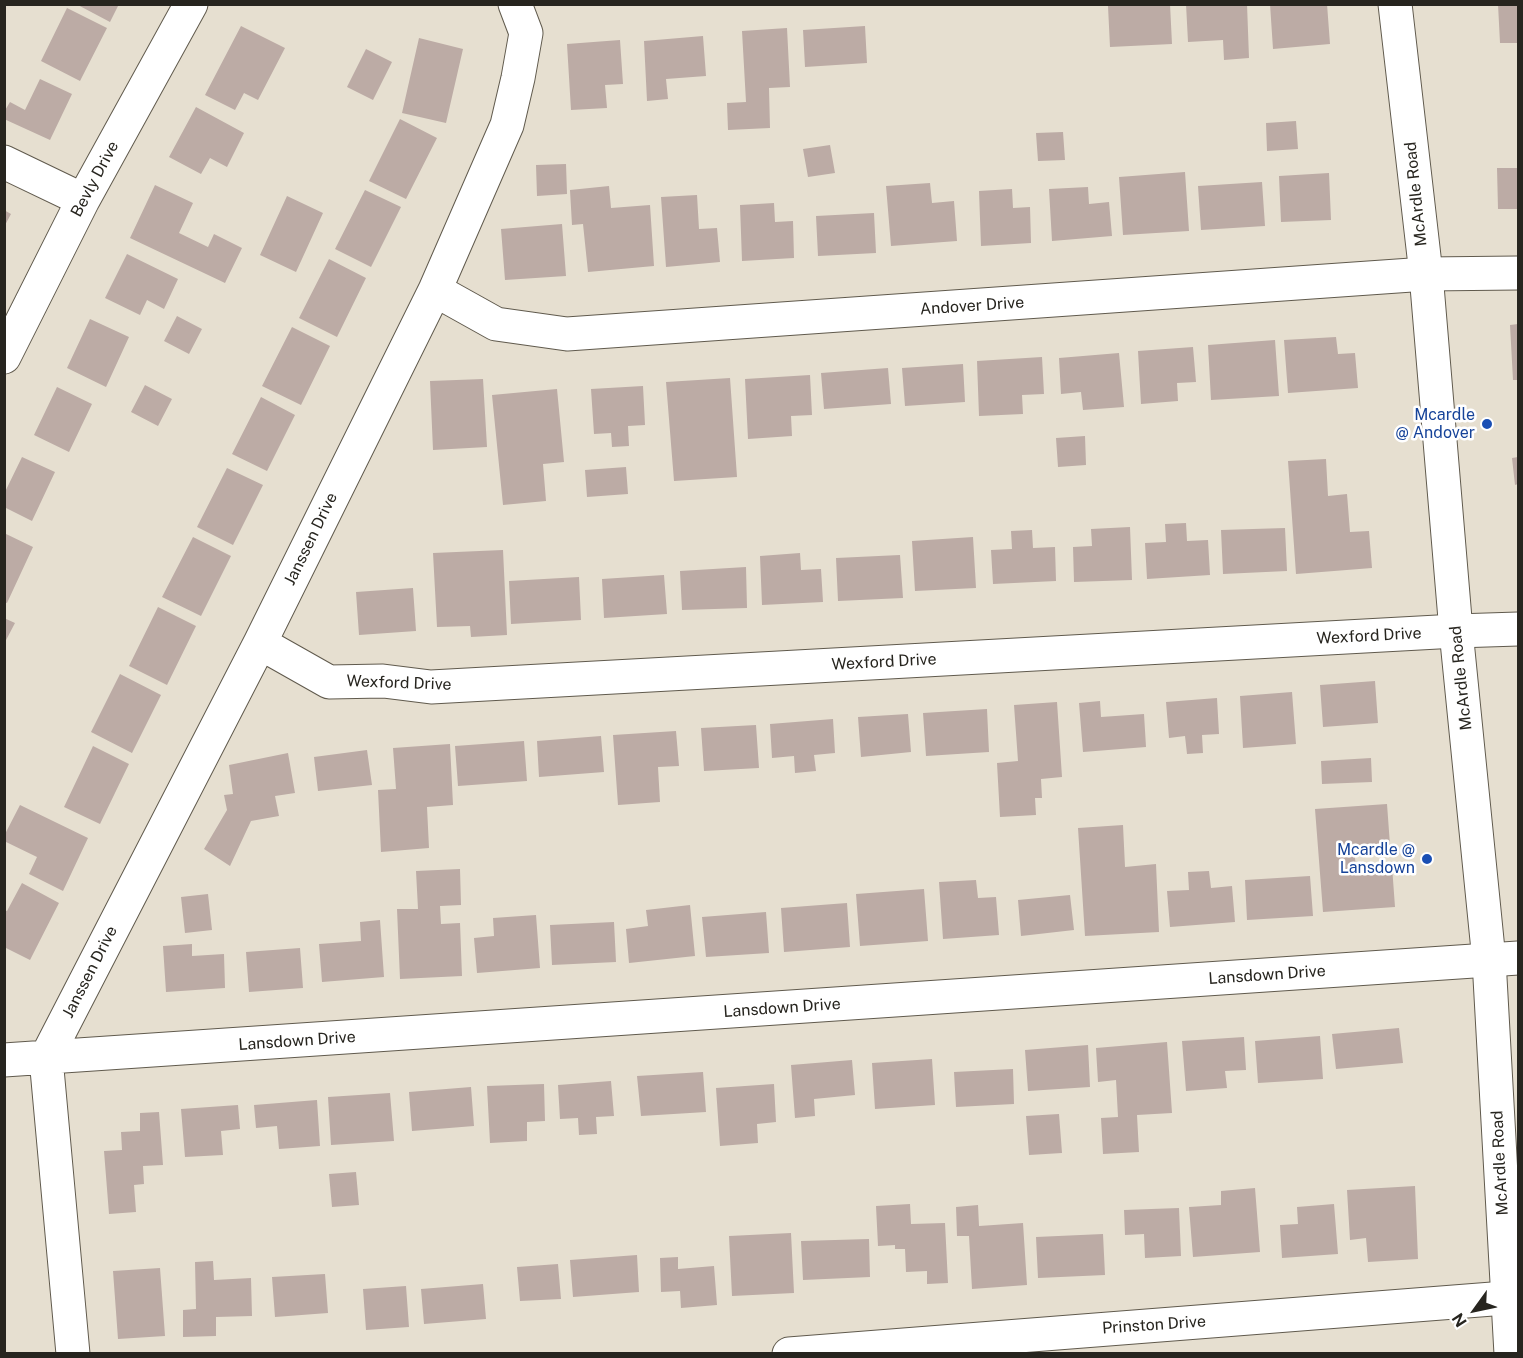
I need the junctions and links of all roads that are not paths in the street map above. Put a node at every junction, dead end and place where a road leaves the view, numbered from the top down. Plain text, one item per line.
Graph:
1 (191, 4) edge
2 (515, 4) edge
3 (1395, 4) edge
4 (4, 162) edge
5 (83, 200) junction
6 (1518, 273) edge
7 (1425, 274) junction
8 (435, 290) junction
9 (4, 357) edge
10 (1518, 629) edge
11 (1456, 631) junction
12 (260, 643) junction
13 (1504, 959) edge
14 (46, 1058) junction
15 (4, 1060) edge
16 (1513, 1297) edge
17 (73, 1353) edge
18 (789, 1353) edge
19 (1511, 1353) edge

1 - 5 street, Bevly Drive
2 - 8 street, Janssen Drive
3 - 7 street, McArdle Road
4 - 5 street
5 - 9 street, Bevly Drive
6 - 7 street, Andover Drive
7 - 8 street, Andover Drive
7 - 11 street, McArdle Road
8 - 12 street, Janssen Drive
10 - 11 street, Wexford Drive
11 - 12 street, Wexford Drive
11 - 13 street, McArdle Road
12 - 14 street, Janssen Drive
13 - 14 street, Lansdown Drive
13 - 16 street, McArdle Road
14 - 15 street, Lansdown Drive
14 - 17 street
16 - 18 street, Prinston Drive
16 - 19 street, McArdle Road

